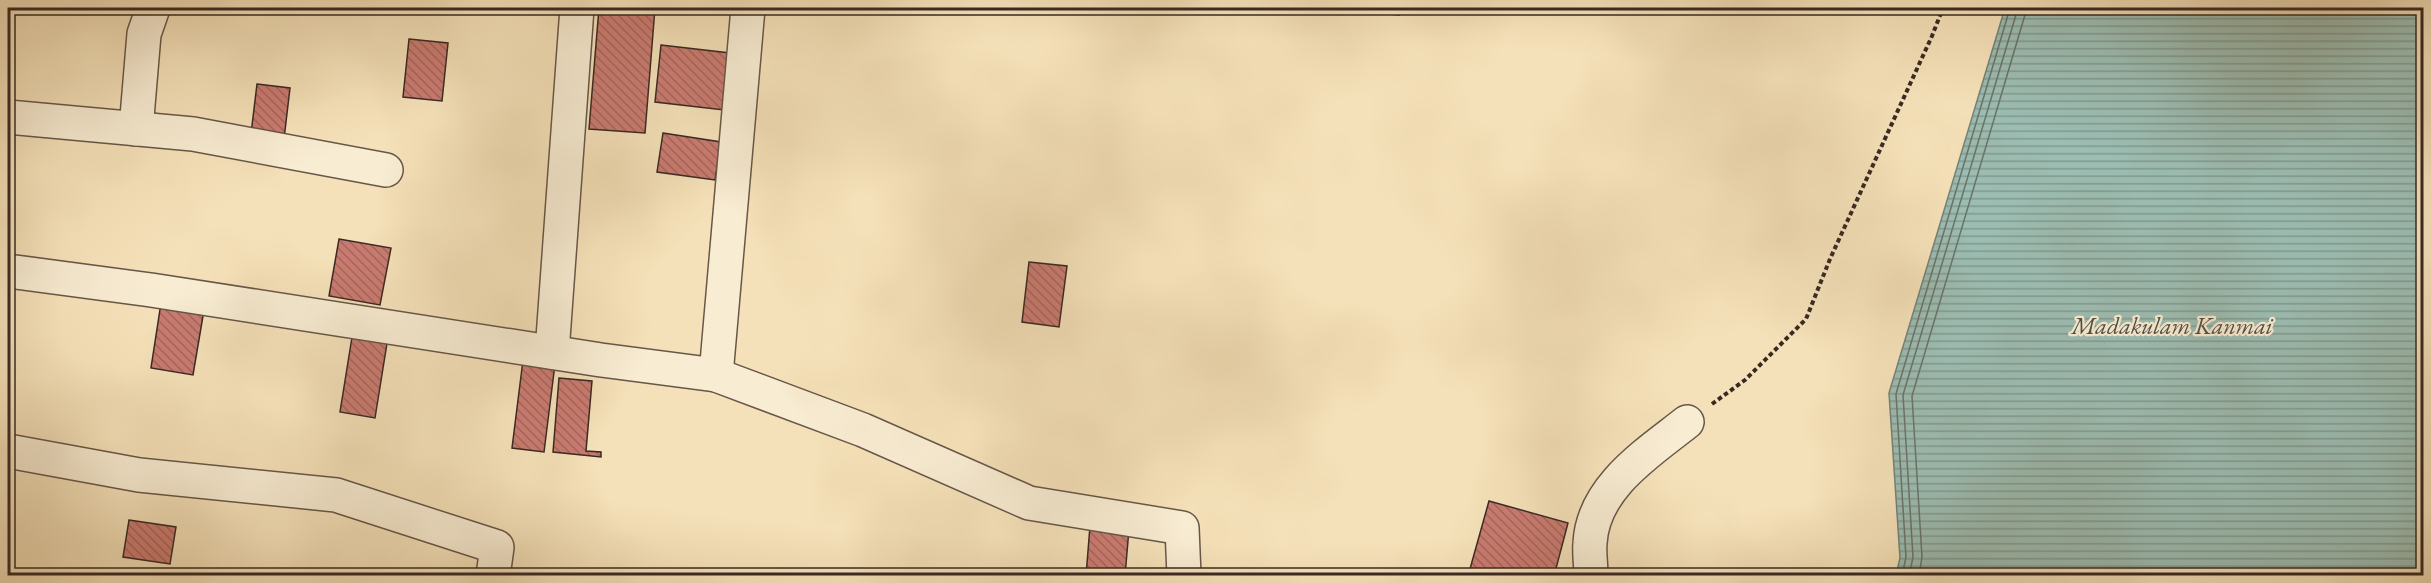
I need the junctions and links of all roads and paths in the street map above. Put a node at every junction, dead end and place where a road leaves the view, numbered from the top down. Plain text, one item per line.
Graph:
1 (153, 8) edge
2 (577, 8) edge
3 (748, 8) edge
4 (1943, 8) edge
5 (8, 117) edge
6 (136, 129) junction
7 (386, 170) dead end
8 (8, 271) edge
9 (552, 352) junction
10 (716, 375) junction
11 (1687, 422) joint
12 (8, 451) edge
13 (493, 576) edge
14 (1184, 576) edge
15 (1591, 576) edge

1 - 6 street
2 - 9 street
3 - 10 street
4 - 11 path
5 - 6 street
6 - 7 street
8 - 9 street
9 - 10 street
10 - 14 street
11 - 15 street
12 - 13 street

